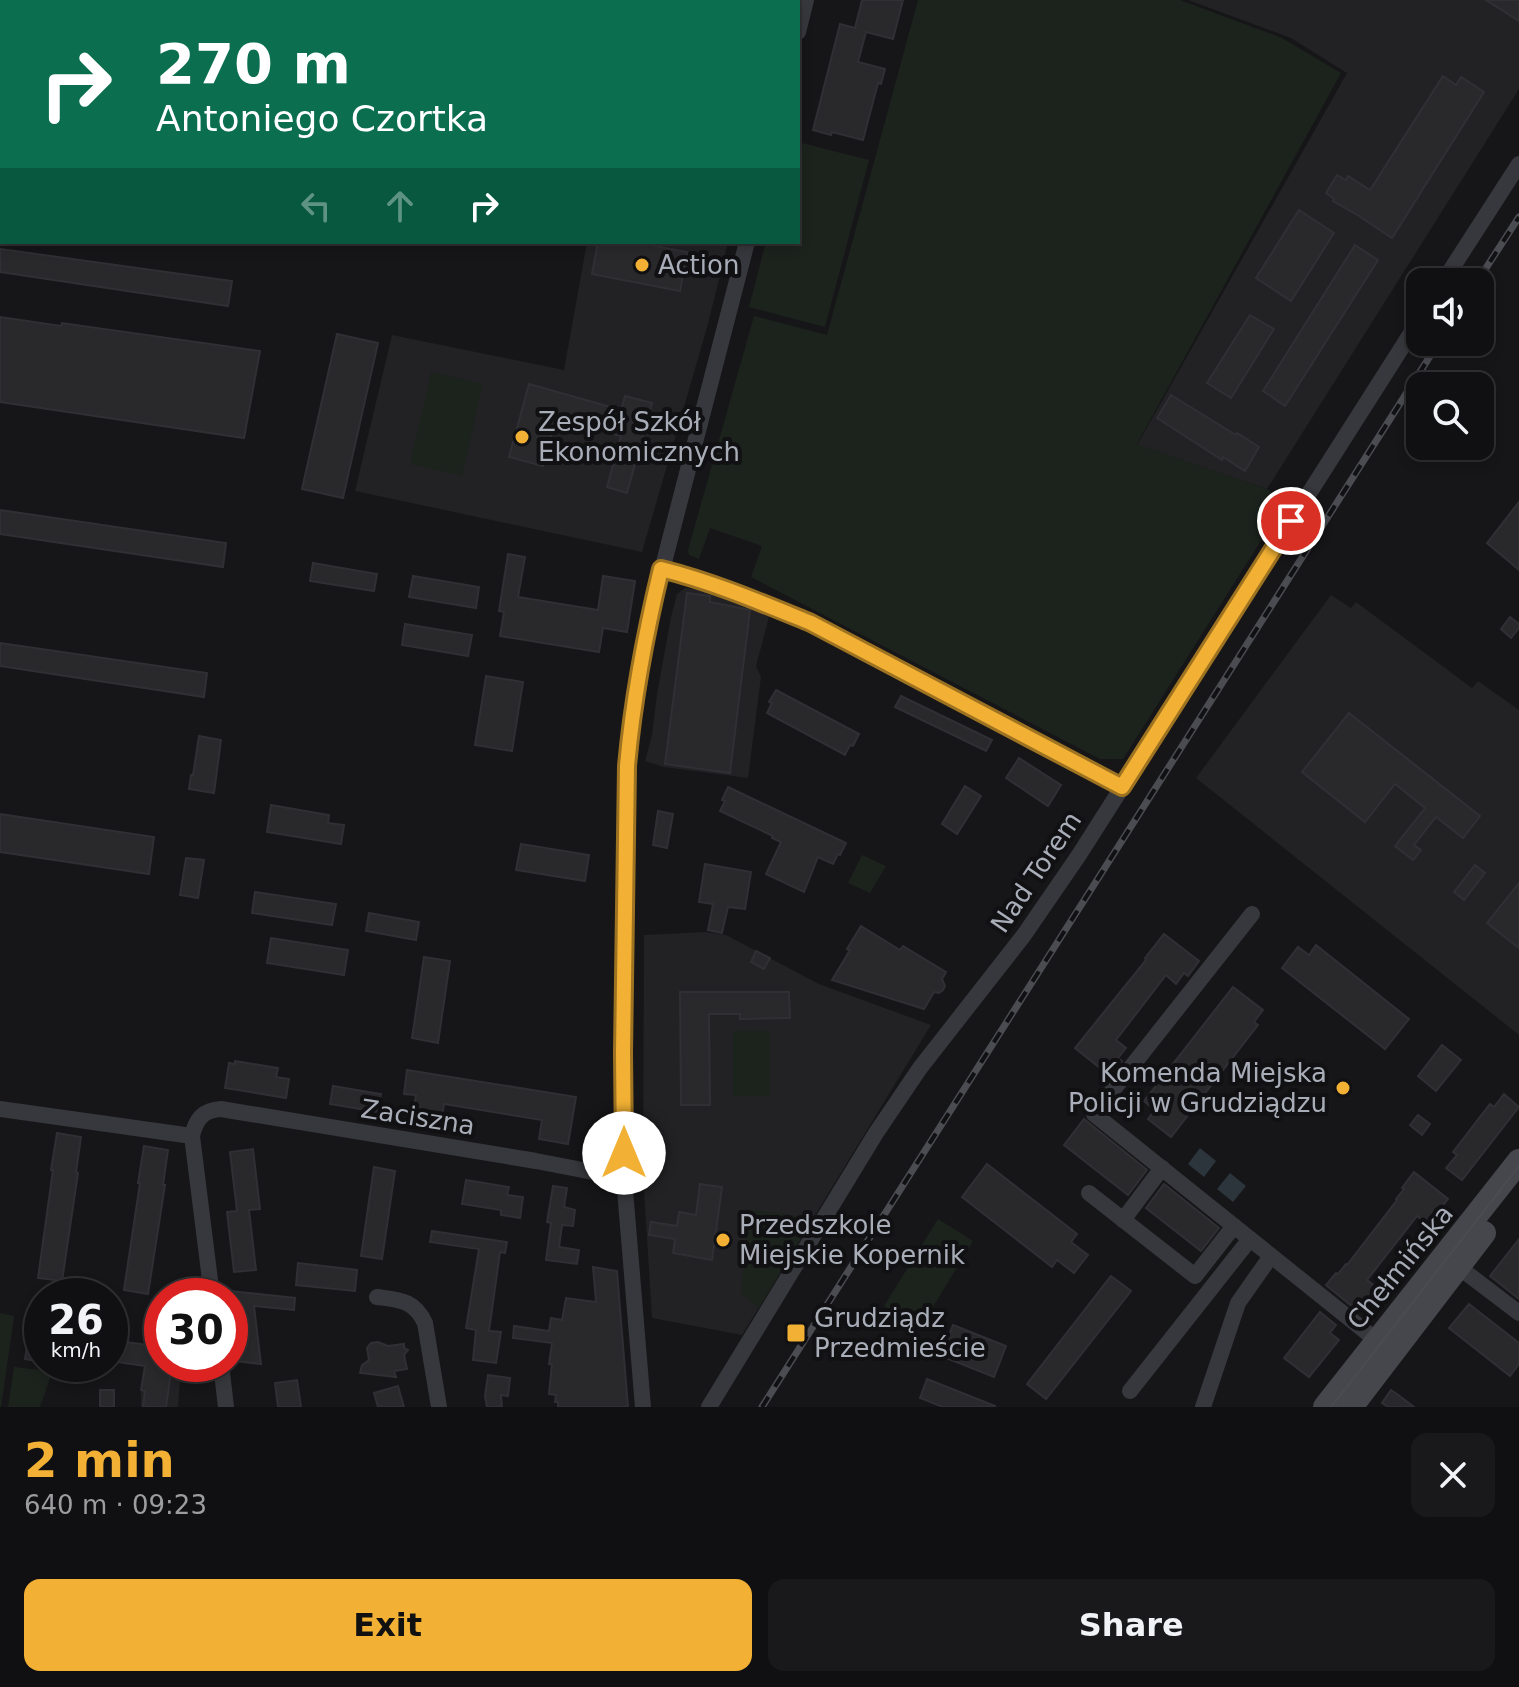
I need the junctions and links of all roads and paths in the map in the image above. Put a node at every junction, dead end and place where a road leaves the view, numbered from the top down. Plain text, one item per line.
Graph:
1 (806, 0) edge
2 (800, 24) edge
3 (1519, 164) edge
4 (746, 244) edge
5 (1452, 268) edge
6 (1406, 341) edge
7 (661, 569) junction
8 (1122, 787) junction
9 (1252, 914) dead end
10 (0, 1109) edge
11 (192, 1136) junction
12 (1519, 1161) edge
13 (1162, 1168) junction
14 (624, 1178) junction
15 (1519, 1187) edge
16 (1089, 1193) dead end
17 (1123, 1220) junction
18 (1234, 1226) junction
19 (1250, 1239) junction
20 (1271, 1256) junction
21 (1451, 1261) junction
22 (210, 1278) edge
23 (377, 1297) dead end
24 (1519, 1313) edge
25 (1384, 1347) junction
26 (223, 1382) edge
27 (1130, 1391) dead end
28 (226, 1407) edge
29 (439, 1407) edge
30 (643, 1407) edge
31 (709, 1407) edge
32 (1203, 1407) edge
33 (1325, 1407) edge
34 (1351, 1407) edge

1 - 2 street
3 - 5 street
4 - 7 street
6 - 8 street, Nad Torem
7 - 8 street
7 - 14 street
8 - 31 street, Nad Torem
9 - 13 street
10 - 11 street
11 - 14 street, Zaciszna
11 - 22 street
12 - 21 main road, Chełmińska
13 - 17 street
13 - 18 street
14 - 30 street
15 - 21 main road, Chełmińska
16 - 17 street
17 - 18 street
18 - 19 street
19 - 20 street
19 - 27 street
20 - 25 street
20 - 32 street
21 - 24 street
21 - 25 main road, Chełmińska
23 - 29 street
25 - 33 main road, Chełmińska
25 - 34 main road, Chełmińska
26 - 28 street

